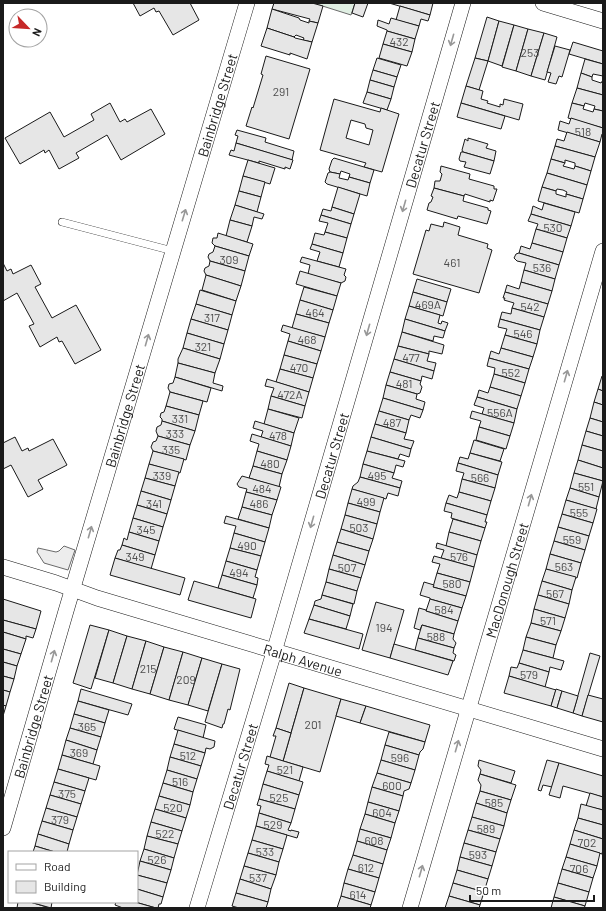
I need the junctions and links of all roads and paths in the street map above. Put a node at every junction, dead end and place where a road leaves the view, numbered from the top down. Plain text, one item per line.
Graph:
1 (247, 3) edge
2 (463, 3) edge
3 (543, 3) edge
4 (603, 21) edge
5 (62, 222) dead end
6 (173, 251) junction
7 (603, 251) edge
8 (3, 567) edge
9 (73, 589) junction
10 (274, 652) junction
11 (468, 709) junction
12 (603, 749) edge
13 (3, 828) edge
14 (196, 908) edge
15 (410, 908) edge

6 -> 1 street, Bainbridge Street
2 -> 10 street, Decatur Street
3 - 4 street
5 - 6 lane
9 -> 6 street, Bainbridge Street
11 -> 7 street, MacDonough Street
8 - 9 street, Ralph Avenue
9 - 10 street, Ralph Avenue
13 -> 9 street, Bainbridge Street
10 - 11 street, Ralph Avenue
10 - 14 street, Decatur Street
11 - 12 street, Ralph Avenue
15 -> 11 street, MacDonough Street

